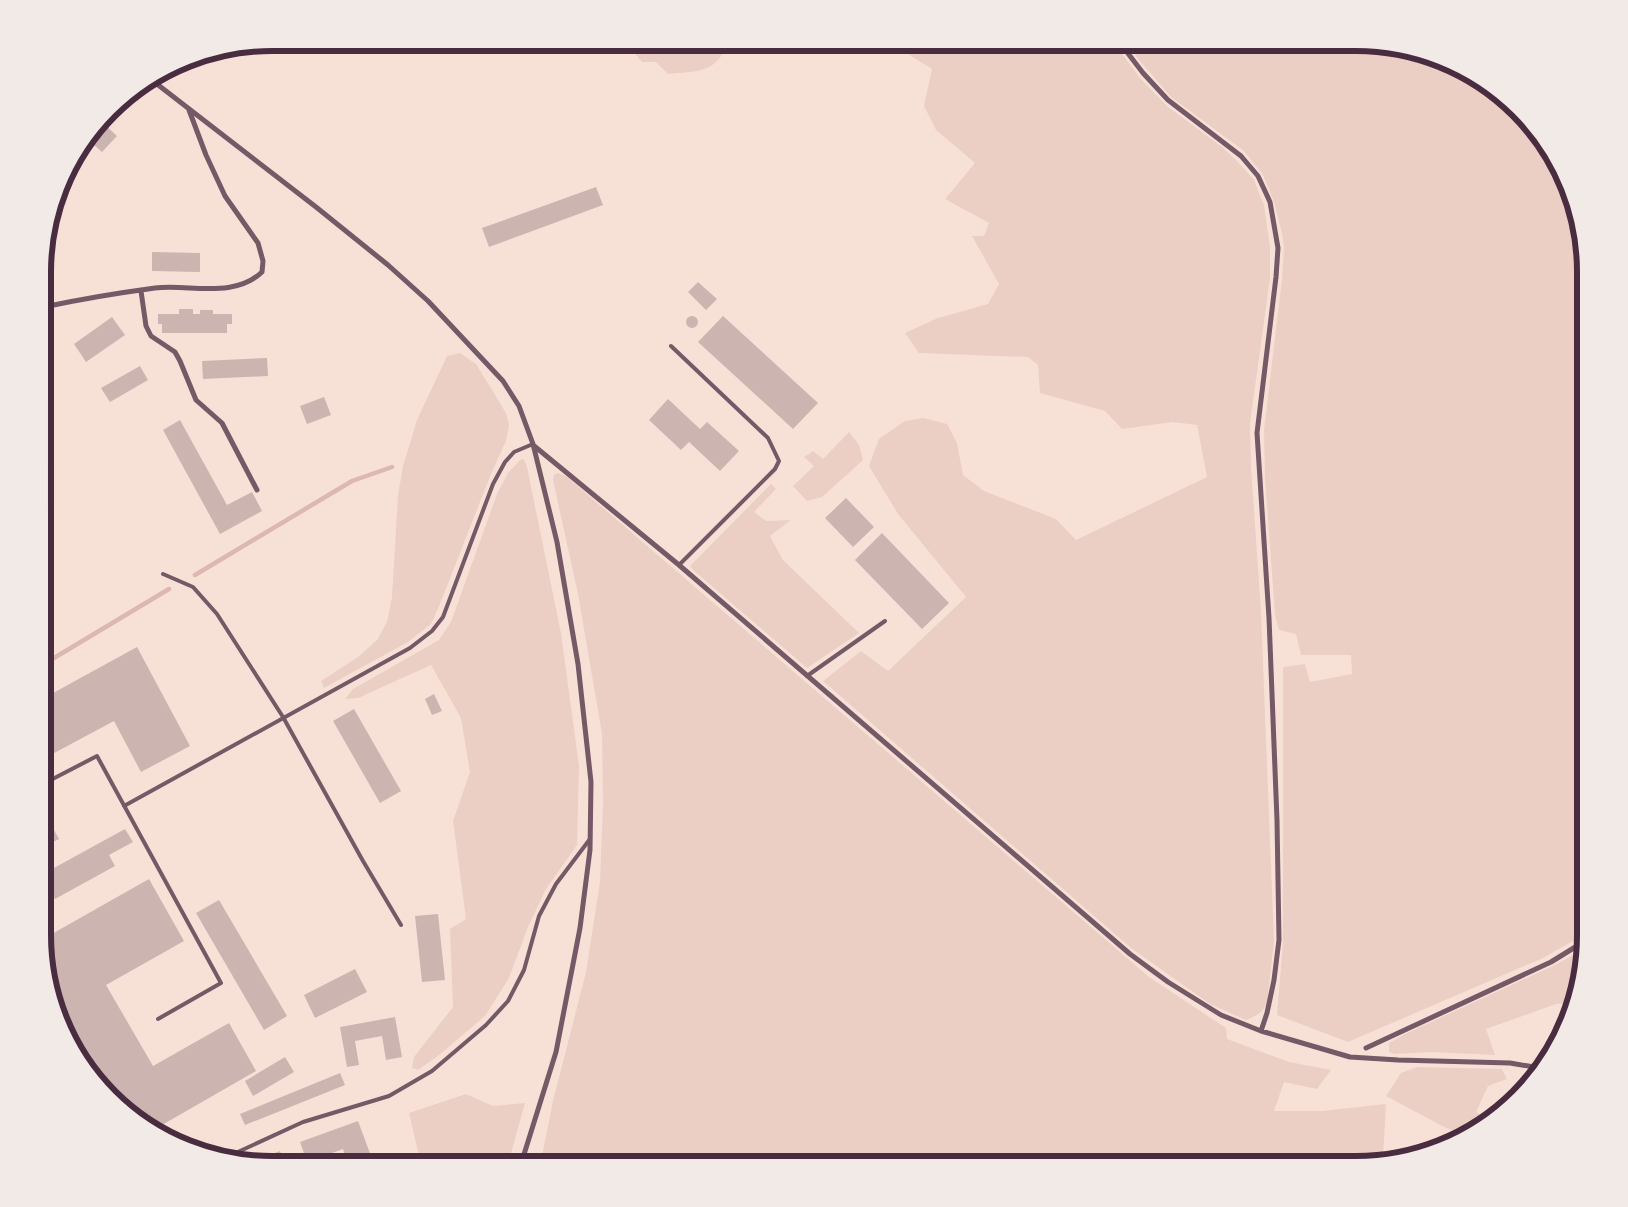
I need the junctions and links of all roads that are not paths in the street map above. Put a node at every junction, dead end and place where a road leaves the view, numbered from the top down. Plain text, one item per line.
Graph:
1 (1126, 51) edge
2 (157, 84) edge
3 (189, 109) junction
4 (141, 290) junction
5 (51, 305) edge
6 (671, 346) dead end
7 (533, 444) junction
8 (257, 490) dead end
9 (679, 565) junction
10 (163, 574) dead end
11 (885, 621) dead end
12 (807, 676) junction
13 (283, 717) junction
14 (51, 780) edge
15 (124, 806) junction
16 (590, 839) junction
17 (401, 926) dead end
18 (1576, 946) edge
19 (158, 1019) dead end
20 (1261, 1031) junction
21 (1366, 1048) dead end
22 (1533, 1067) edge
23 (236, 1153) edge
24 (524, 1156) edge

1 - 20 street
2 - 3 street
3 - 4 street
3 - 7 street
4 - 5 street
4 - 8 street
6 - 9 lane
7 - 9 street
7 - 13 lane
7 - 16 street
9 - 12 street
10 - 13 lane
11 - 12 lane
12 - 20 street
13 - 15 lane
13 - 17 lane
14 - 15 lane
15 - 19 lane
16 - 23 lane
16 - 24 street
18 - 21 street
20 - 22 street

